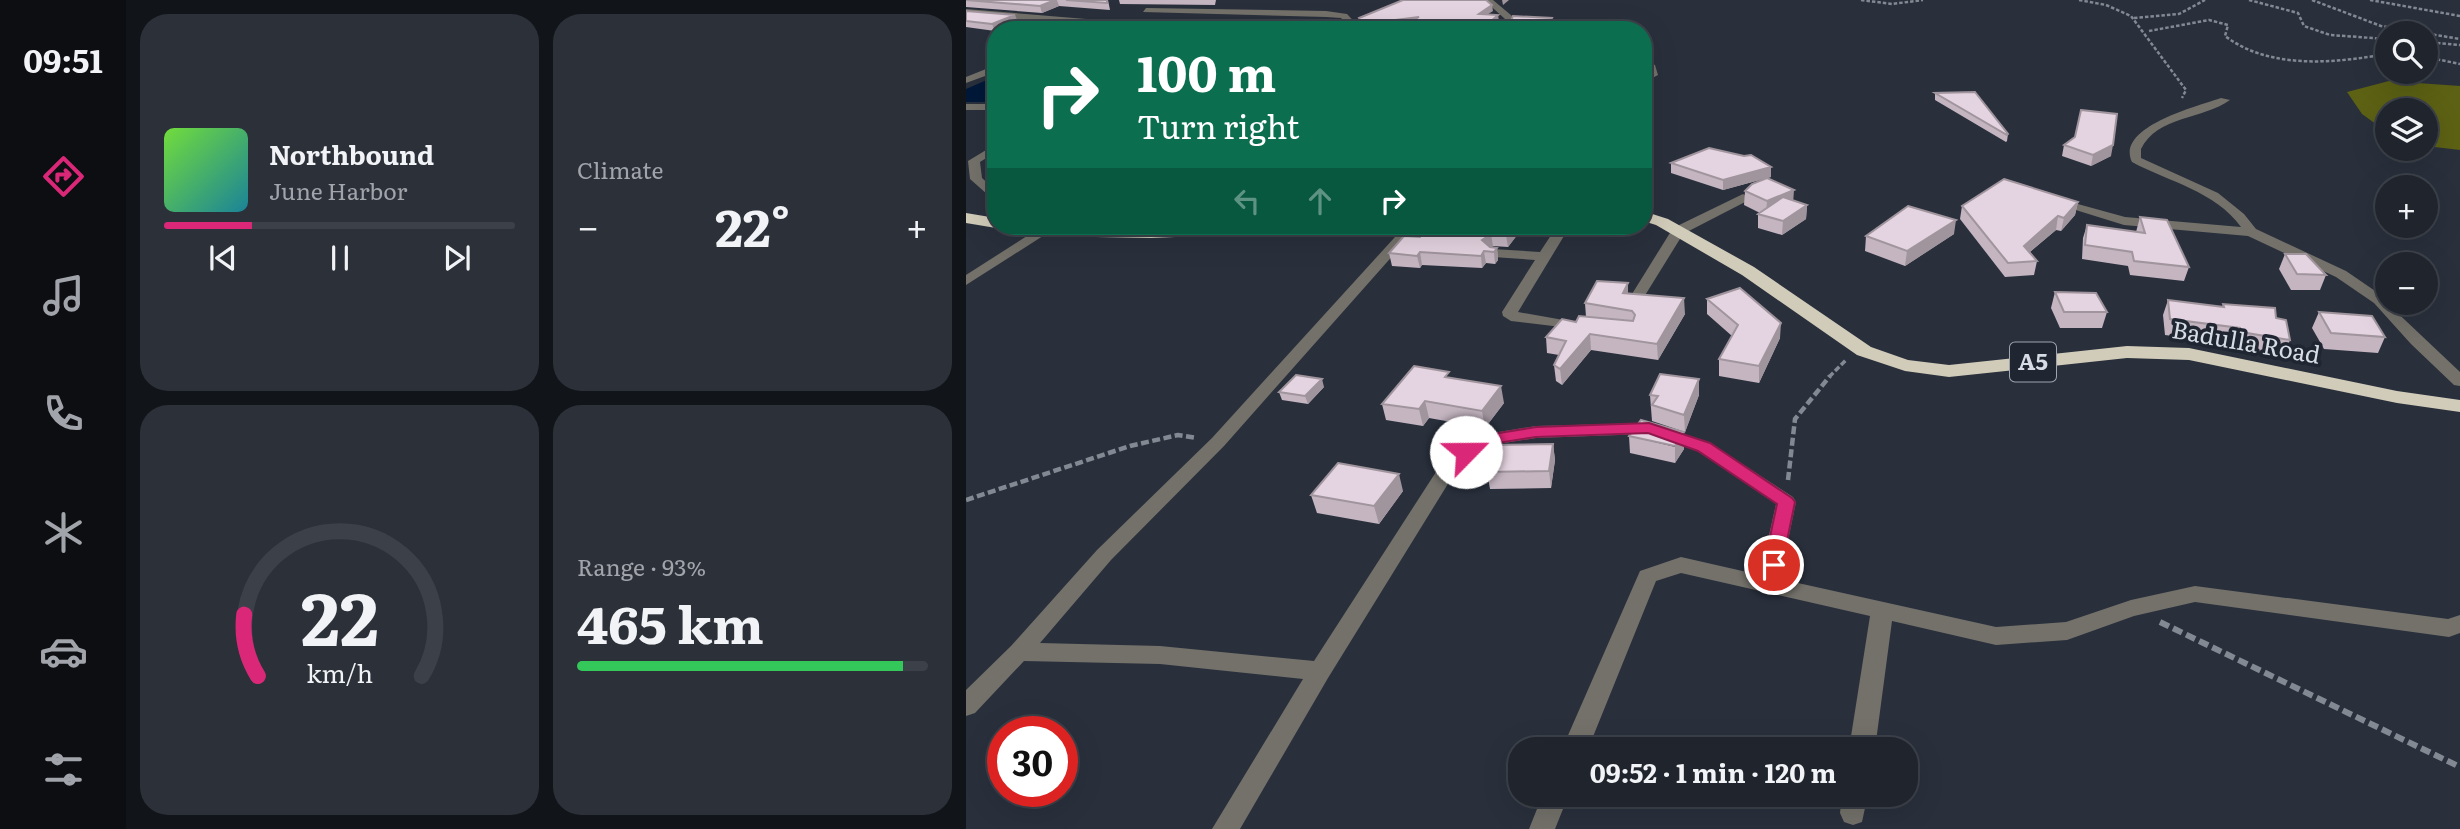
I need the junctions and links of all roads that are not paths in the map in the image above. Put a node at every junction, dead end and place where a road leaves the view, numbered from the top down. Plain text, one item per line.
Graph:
1 (1173, 0) edge
2 (1488, 0) edge
3 (1146, 10) junction
4 (966, 12) edge
5 (1075, 21) edge
6 (1118, 21) edge
7 (1349, 21) edge
8 (1508, 21) edge
9 (987, 72) edge
10 (966, 80) edge
11 (2225, 100) dead end
12 (966, 107) edge
13 (987, 107) edge
14 (987, 153) edge
15 (987, 157) edge
16 (974, 161) junction
17 (987, 189) edge
18 (1743, 198) edge
19 (2040, 198) edge
20 (966, 218) edge
21 (1652, 220) edge
22 (987, 222) edge
23 (1678, 231) junction
24 (2251, 232) junction
25 (1018, 235) edge
26 (1404, 235) edge
27 (1557, 235) edge
28 (1493, 253) edge
29 (1544, 257) junction
30 (966, 281) edge
31 (1639, 295) edge
32 (1601, 329) edge
33 (2460, 381) edge
34 (2460, 406) edge
35 (1769, 583) junction
36 (1882, 611) junction
37 (2460, 624) edge
38 (1019, 652) junction
39 (1320, 671) junction
40 (966, 705) edge
41 (1580, 737) edge
42 (1864, 737) edge
43 (1551, 807) edge
44 (1225, 829) edge
45 (1542, 829) edge

1 - 3 street
2 - 8 street
3 - 6 street
3 - 7 street
4 - 5 street
9 - 10 street
11 - 24 street
12 - 13 street
14 - 16 street
15 - 16 street
16 - 17 street
18 - 23 street
19 - 24 street
20 - 22 highway
21 - 23 highway, Badulla Road / A5
23 - 31 street
23 - 34 highway, Badulla Road / A5
24 - 33 street
25 - 30 street
26 - 38 street
27 - 29 street
28 - 29 street
29 - 32 street
35 - 36 street
35 - 39 street
35 - 41 street
36 - 37 street
36 - 42 street
38 - 39 street
38 - 40 street
39 - 44 street
43 - 45 street

